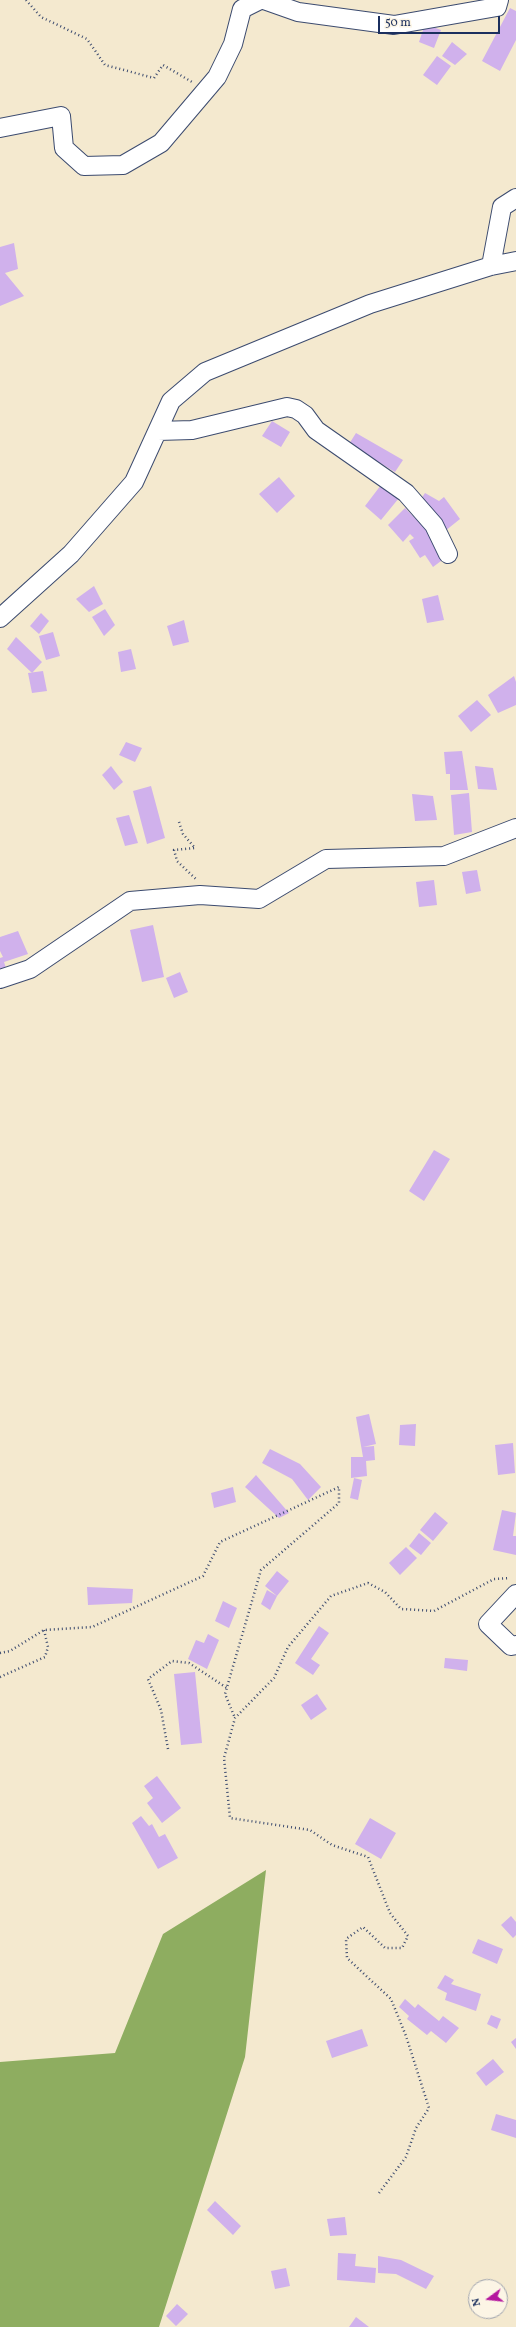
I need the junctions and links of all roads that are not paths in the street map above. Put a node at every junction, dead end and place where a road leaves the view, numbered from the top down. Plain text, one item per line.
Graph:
1 (260, 0) edge
2 (264, 0) edge
3 (499, 0) edge
4 (0, 128) edge
5 (516, 198) edge
6 (516, 261) edge
7 (491, 266) junction
8 (158, 431) junction
9 (448, 554) dead end
10 (0, 618) edge
11 (516, 828) edge
12 (0, 979) edge
13 (516, 1594) edge
14 (516, 1645) edge

1 - 4 street
2 - 3 street
5 - 7 street
6 - 7 street
7 - 8 street
8 - 9 street
8 - 10 street
11 - 12 street
13 - 14 street

